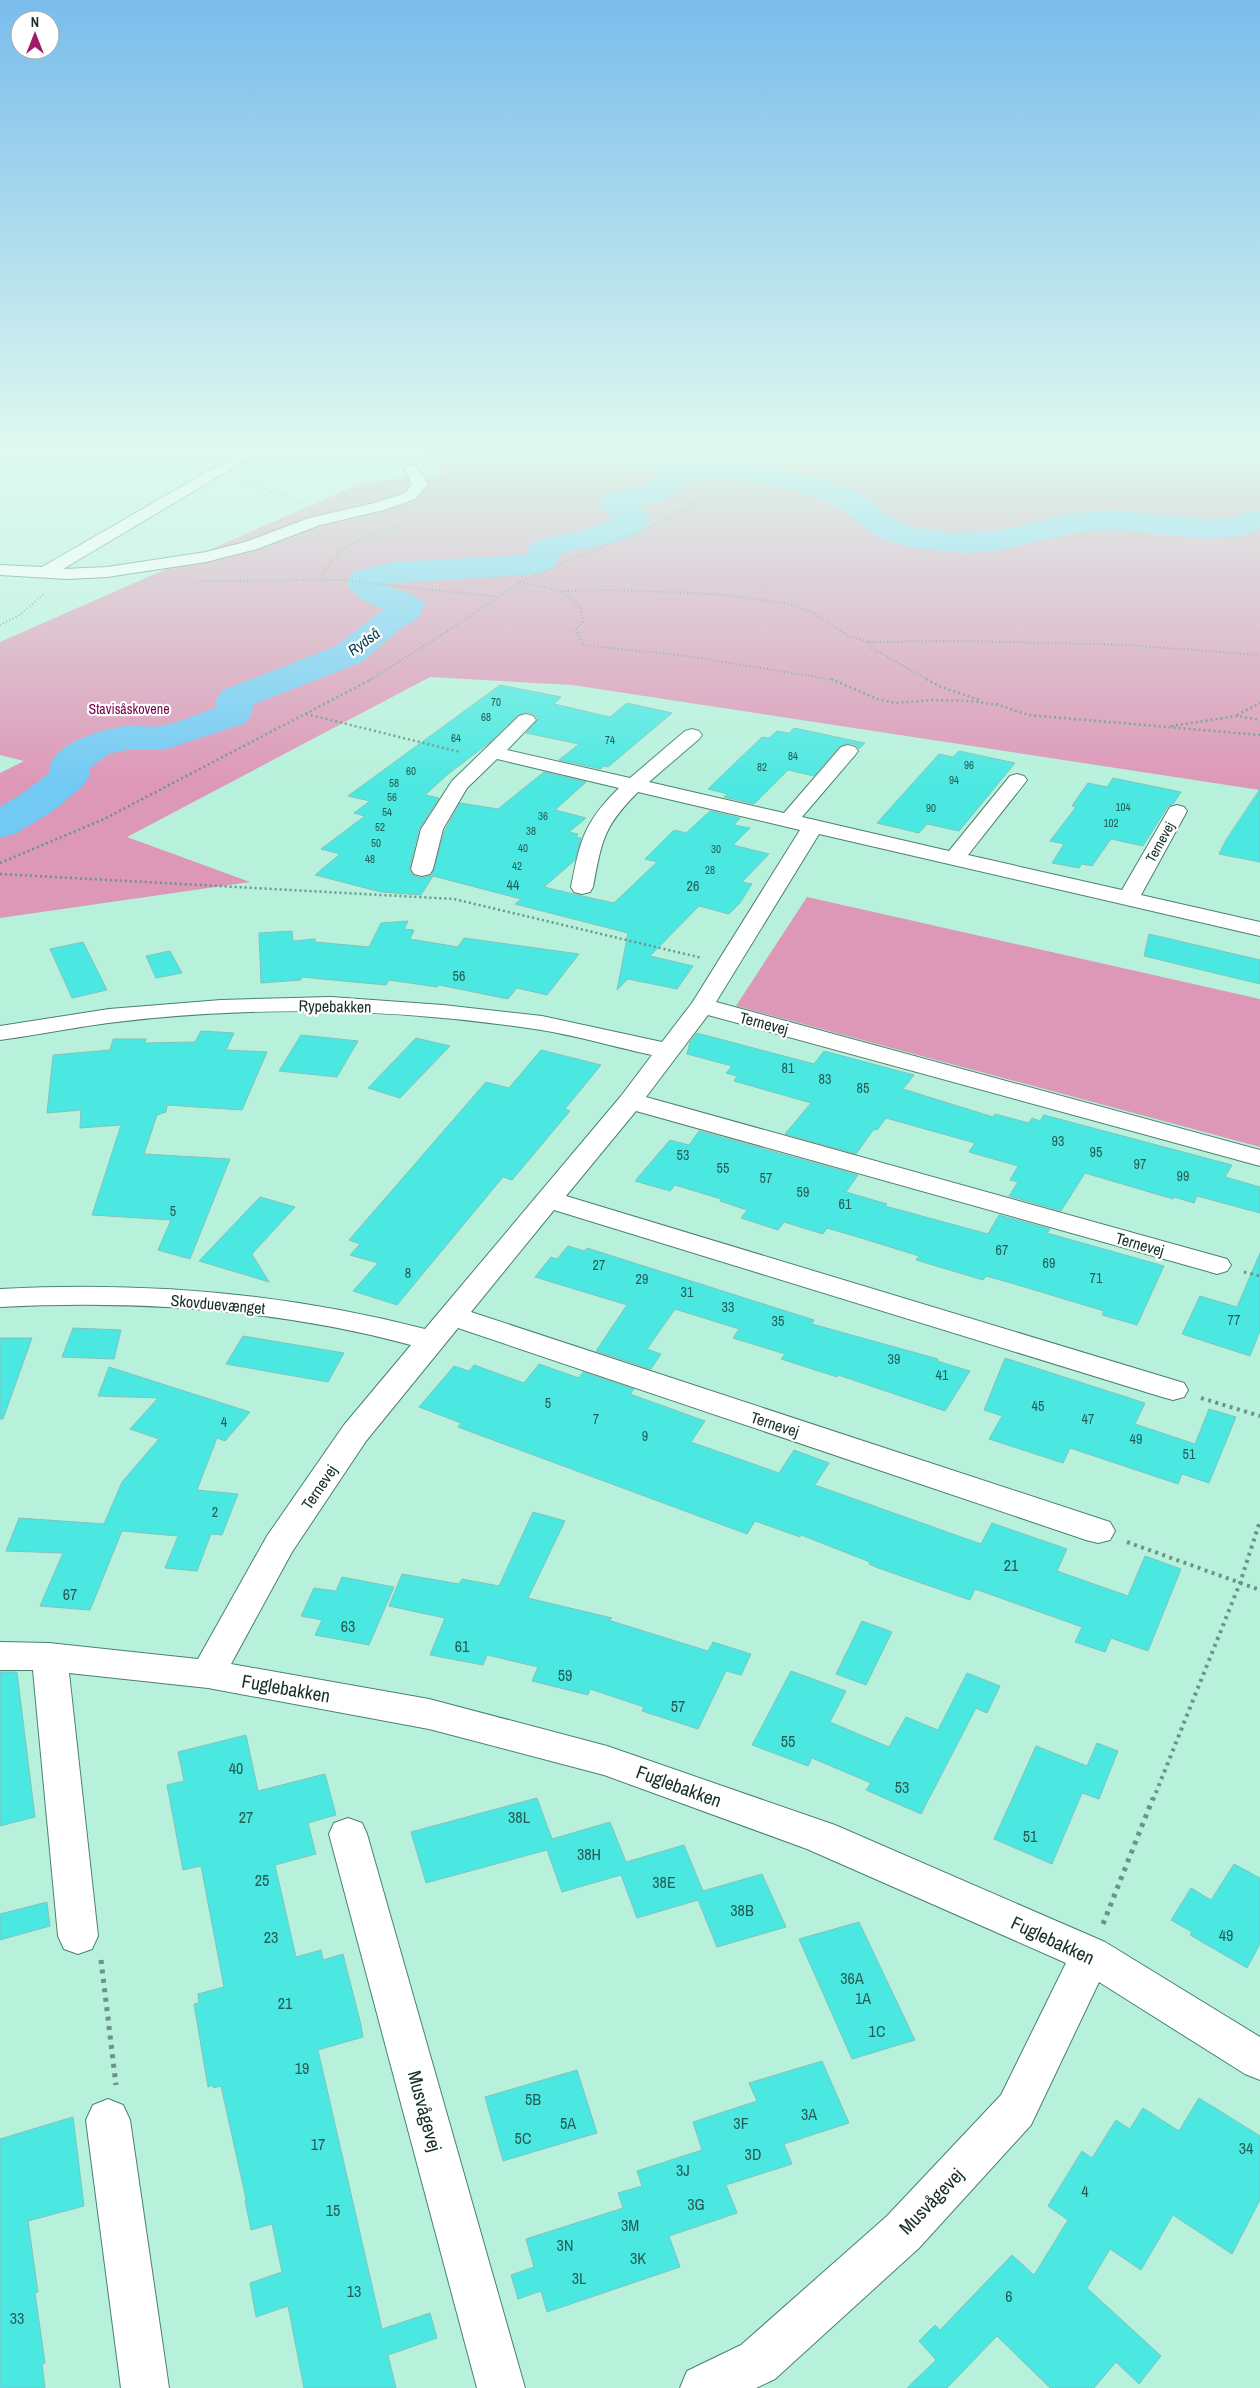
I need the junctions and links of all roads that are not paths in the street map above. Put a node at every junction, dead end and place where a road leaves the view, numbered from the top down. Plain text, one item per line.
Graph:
1 (62, 562) edge
2 (174, 562) edge
3 (0, 570) edge
4 (44, 573) junction
5 (526, 720) dead end
6 (692, 735) dead end
7 (848, 751) dead end
8 (491, 752) junction
9 (1016, 780) dead end
10 (635, 785) junction
11 (1177, 811) dead end
12 (801, 823) junction
13 (953, 860) junction
14 (422, 869) dead end
15 (582, 887) dead end
16 (1128, 899) junction
17 (1260, 929) edge
18 (702, 1006) junction
19 (0, 1033) edge
20 (667, 1051) junction
21 (630, 1101) junction
22 (1260, 1158) edge
23 (550, 1200) junction
24 (1217, 1265) dead end
25 (0, 1298) edge
26 (452, 1316) junction
27 (433, 1340) junction
28 (1173, 1390) road end
29 (1098, 1531) road end
30 (0, 1656) edge
31 (49, 1657) junction
32 (208, 1674) junction
33 (348, 1834) dead end
34 (78, 1936) road end
35 (1091, 1955) junction
36 (1260, 2060) edge
37 (108, 2120) road end
38 (145, 2388) edge
39 (501, 2388) edge
40 (704, 2388) edge

1 - 4 street
2 - 4 street
3 - 4 street
5 - 8 street
6 - 10 street
7 - 12 street, Ternevej
8 - 10 street
8 - 14 street
9 - 13 street
10 - 12 street
10 - 15 street
11 - 16 street, Ternevej
12 - 13 street
12 - 18 street, Ternevej
13 - 16 street
16 - 17 street
18 - 20 street, Ternevej
18 - 22 street, Ternevej
19 - 20 street, Rypebakken
20 - 21 street, Ternevej
21 - 23 street, Ternevej
21 - 24 street, Ternevej
23 - 26 street, Ternevej
23 - 28 street
25 - 27 street, Skovduevænget
26 - 27 street, Ternevej
26 - 29 street, Ternevej
27 - 32 street, Ternevej
30 - 31 street, Fuglebakken
31 - 32 street, Fuglebakken
31 - 34 street
32 - 35 street, Fuglebakken
33 - 39 street, Musvågevej
35 - 36 street, Fuglebakken
35 - 40 street, Musvågevej
37 - 38 street

